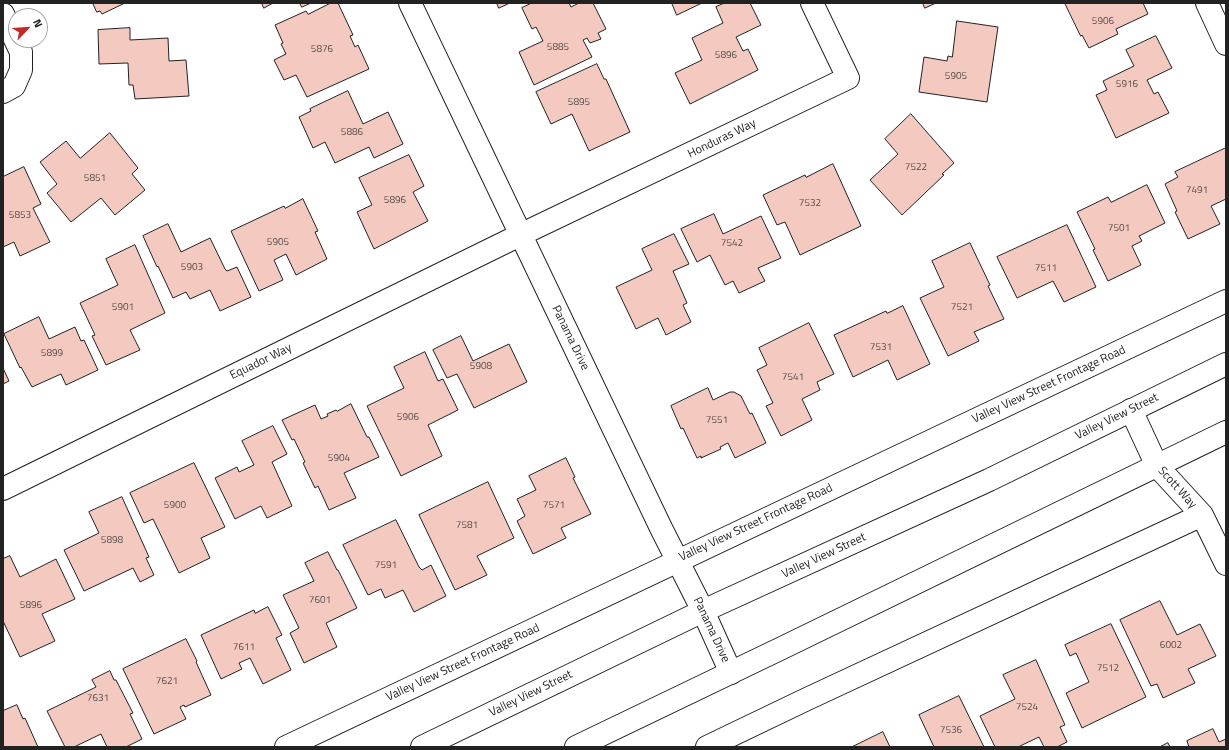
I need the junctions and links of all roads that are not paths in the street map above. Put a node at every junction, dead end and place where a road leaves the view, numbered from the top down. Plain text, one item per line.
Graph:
1 (410, 3) edge
2 (812, 3) edge
3 (1207, 3) edge
4 (3, 14) edge
5 (1226, 44) edge
6 (3, 92) edge
7 (520, 235) junction
8 (1226, 301) edge
9 (1226, 364) edge
10 (1130, 410) junction
11 (1226, 432) edge
12 (1157, 466) junction
13 (3, 488) edge
14 (1202, 515) junction
15 (677, 561) junction
16 (1226, 564) edge
17 (703, 612) junction
18 (731, 673) junction
19 (286, 747) edge
20 (422, 747) edge
21 (576, 747) edge
22 (707, 747) edge

1 - 7 street, Panama Drive
2 - 7 street, Honduras Way
3 - 5 street
4 - 6 street
7 - 13 street, Equador Way
7 - 15 street, Panama Drive
8 - 15 street, Valley View Street Frontage Road
9 - 10 street, Valley View Street
10 - 12 street, Scott Way
10 - 17 street, Valley View Street
11 - 12 street
12 - 14 street, Scott Way
12 - 18 street
14 - 16 street, Scott Way
14 - 22 street
15 - 17 street, Panama Drive
15 - 19 street, Valley View Street Frontage Road
17 - 18 street, Panama Drive
17 - 20 street, Valley View Street
18 - 21 street

